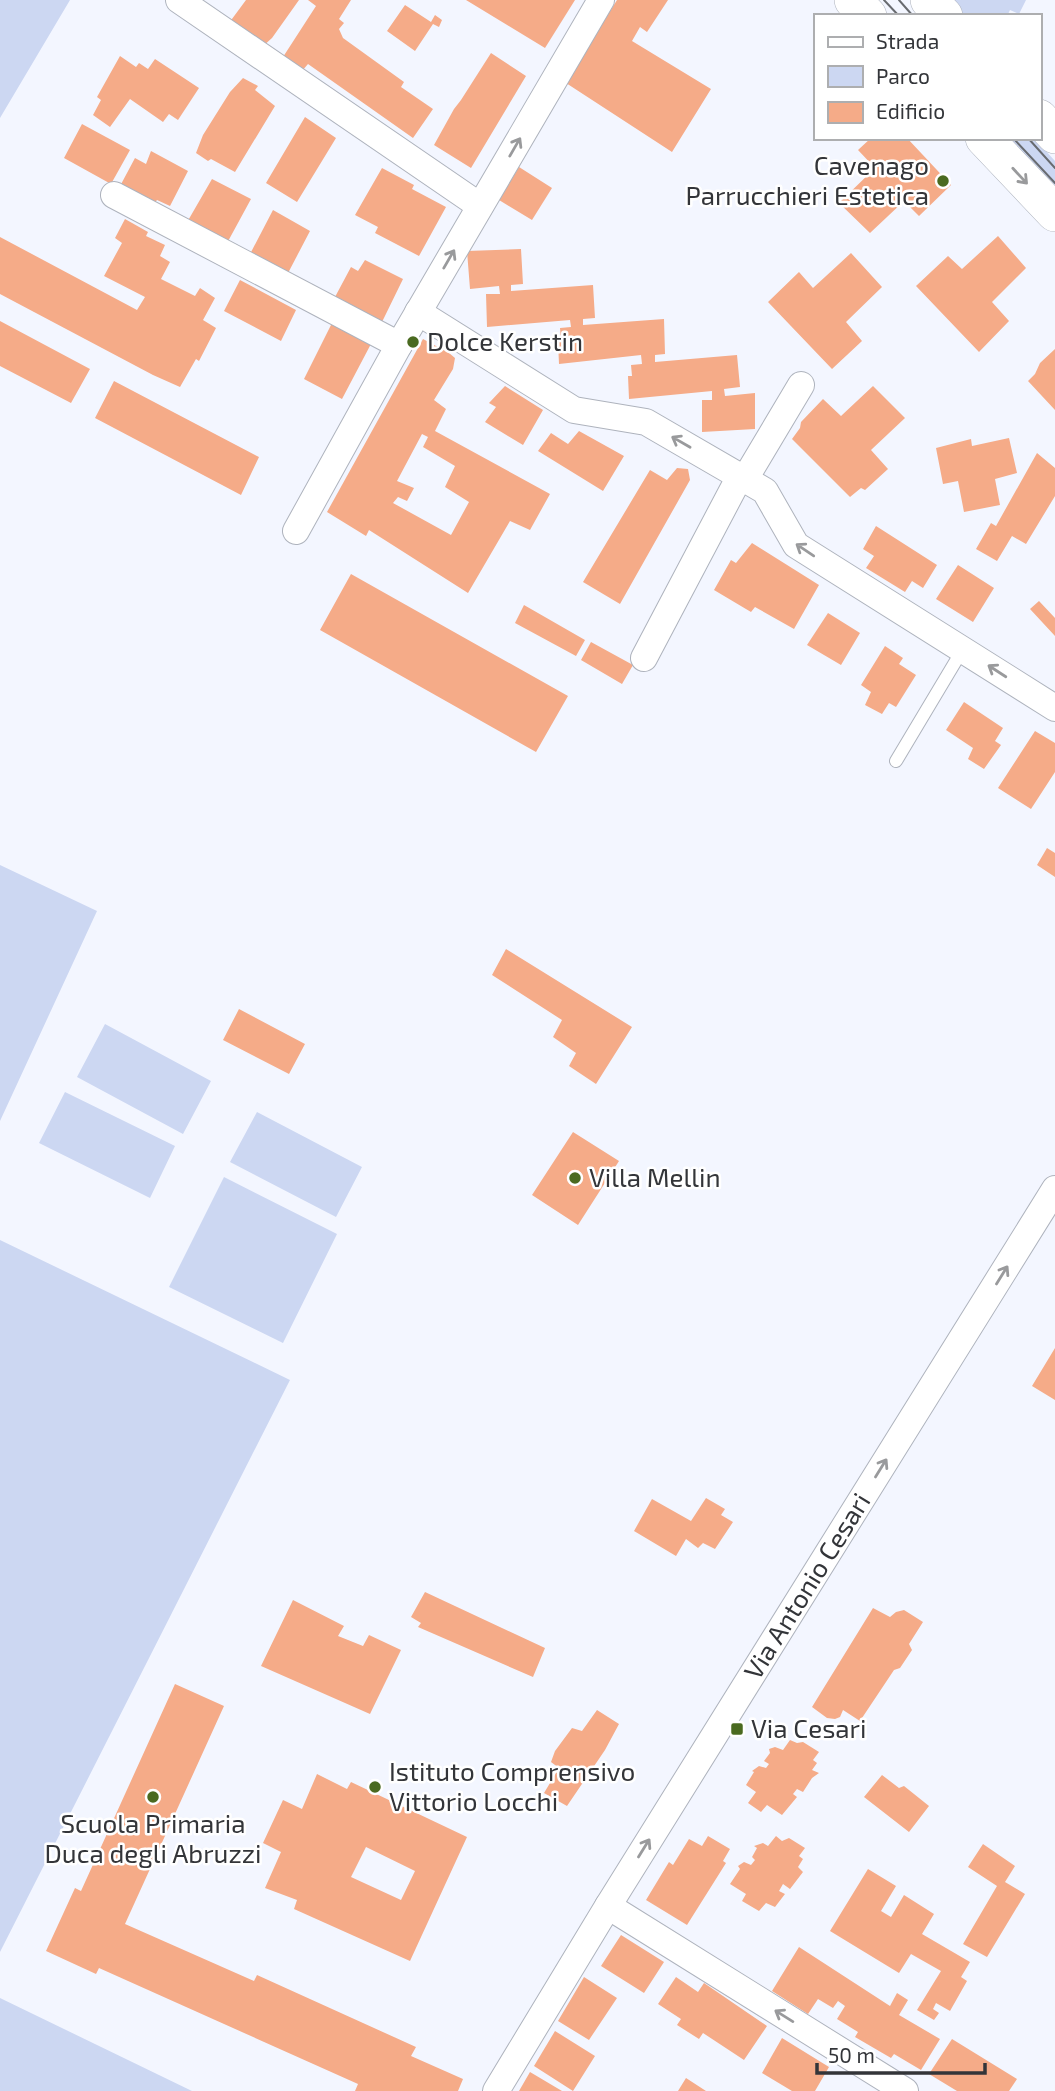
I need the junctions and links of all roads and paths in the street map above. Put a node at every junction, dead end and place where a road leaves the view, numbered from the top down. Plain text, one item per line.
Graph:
1 (178, 0) edge
2 (601, 0) edge
3 (853, 0) edge
4 (929, 0) edge
5 (866, 14) edge
6 (942, 14) edge
7 (1041, 120) edge
8 (1055, 135) edge
9 (986, 140) edge
10 (114, 195) dead end
11 (480, 206) junction
12 (1055, 213) edge
13 (418, 312) junction
14 (399, 345) junction
15 (802, 385) dead end
16 (742, 477) junction
17 (296, 531) dead end
18 (964, 649) junction
19 (644, 657) dead end
20 (1055, 708) edge
21 (896, 761) dead end
22 (1055, 1189) edge
23 (608, 1906) junction
24 (496, 2091) edge
25 (905, 2091) edge

1 - 11 street
11 -> 2 street
3 - 5 main road
4 - 6 main road
7 - 8 main road
9 -> 12 main road
10 - 14 street
13 -> 11 street
13 - 14 street
16 -> 13 street
14 - 17 street
15 - 16 street
18 -> 16 street
16 - 19 street
20 -> 18 street
18 - 21 lane
23 -> 22 street, Via Antonio Cesari
23 - 24 street, Via Antonio Cesari
25 -> 23 street

